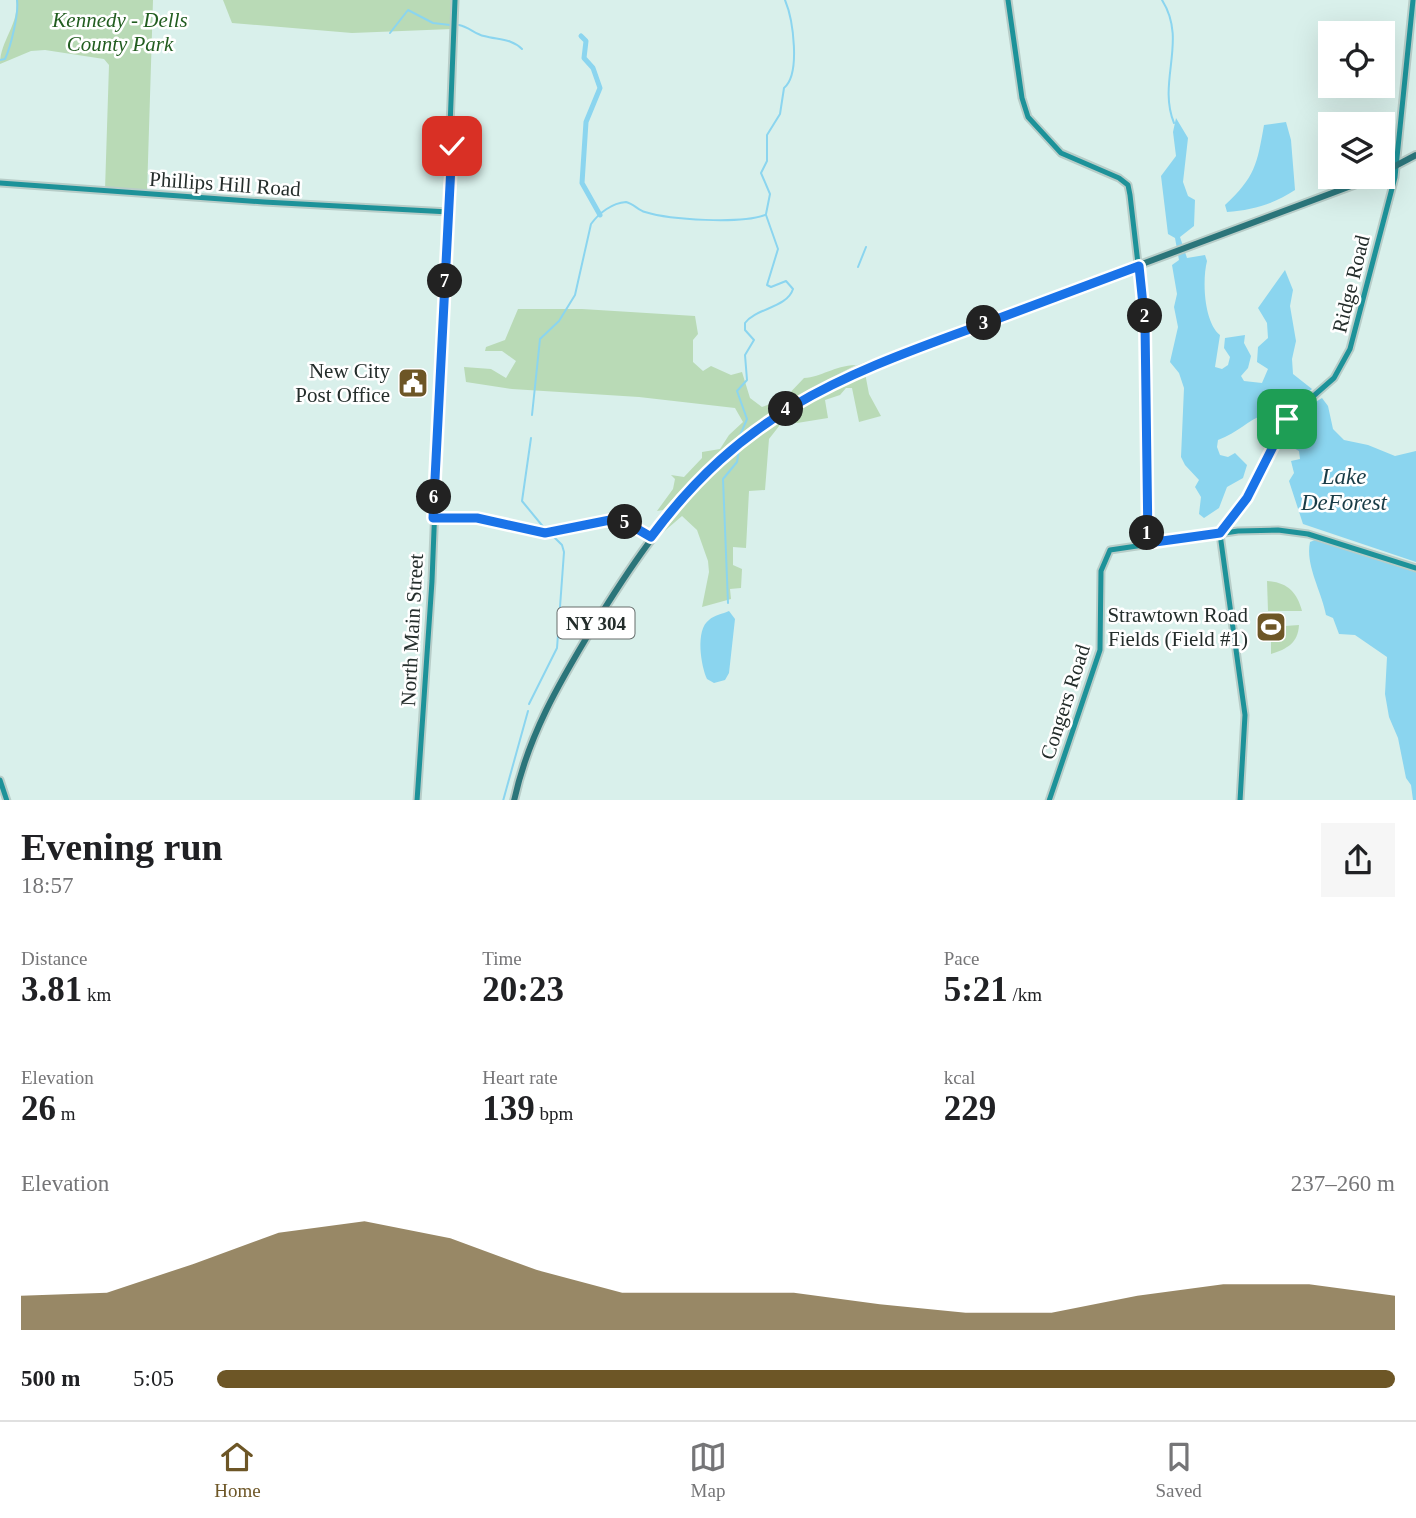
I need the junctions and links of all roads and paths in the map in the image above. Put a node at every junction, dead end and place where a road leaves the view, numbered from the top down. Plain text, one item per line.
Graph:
1 (456, 0) edge
2 (1008, 0) edge
3 (1413, 0) edge
4 (1416, 155) edge
5 (1396, 166) junction
6 (0, 183) edge
7 (1344, 189) edge
8 (449, 212) junction
9 (1139, 266) junction
10 (433, 518) junction
11 (1220, 533) junction
12 (651, 537) junction
13 (1148, 543) junction
14 (1416, 568) edge
15 (0, 780) edge
16 (7, 800) edge
17 (417, 800) edge
18 (514, 800) edge
19 (1049, 800) edge
20 (1240, 800) edge

1 - 8 street, North Main Street
2 - 9 street
3 - 5 street, Ridge Road
4 - 5 main road
5 - 11 street, Ridge Road
6 - 8 street, Phillips Hill Road
7 - 9 main road, NY 304
8 - 10 street, North Main Street
9 - 12 main road, NY 304
9 - 13 street
10 - 12 street
10 - 17 street, North Main Street
11 - 13 street, Congers Road
11 - 14 street, Congers Road
11 - 20 street
12 - 18 main road, NY 304
13 - 19 street, Congers Road
15 - 16 street

